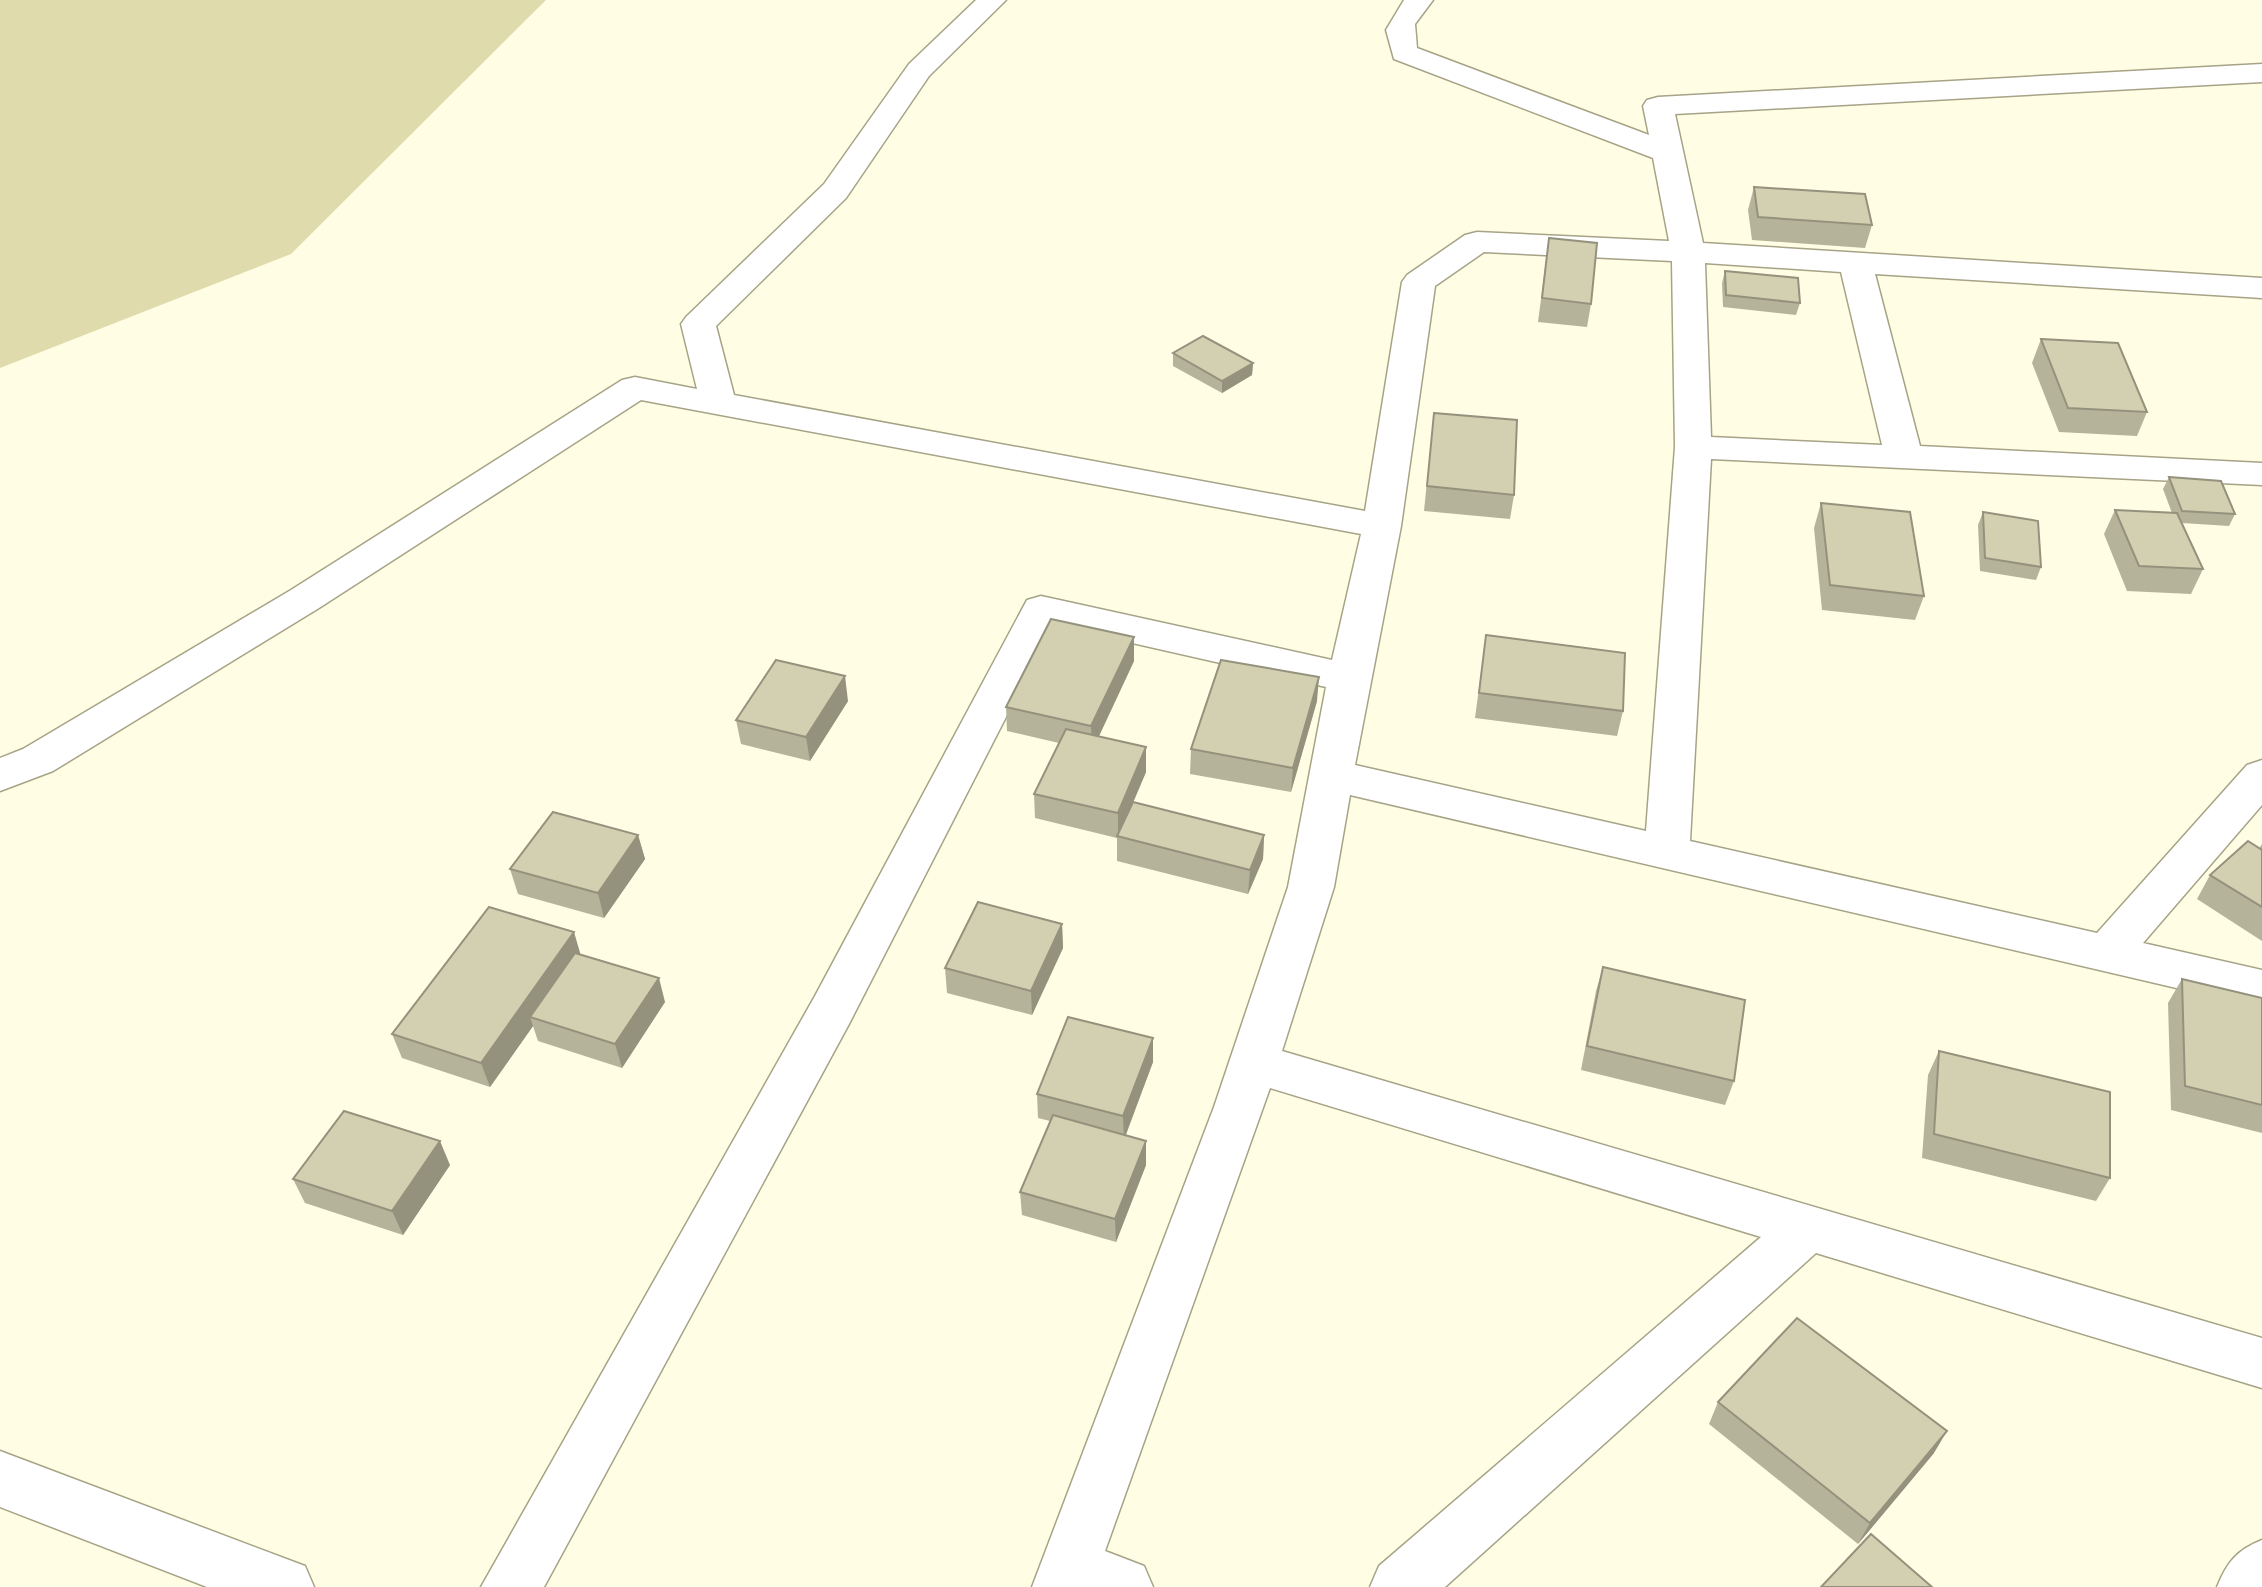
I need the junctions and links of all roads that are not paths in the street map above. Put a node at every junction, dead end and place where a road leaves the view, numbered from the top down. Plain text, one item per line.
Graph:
1 (992, 0) edge
2 (1419, 0) edge
3 (2262, 73) edge
4 (1668, 153) junction
5 (1688, 252) junction
6 (1855, 262) junction
7 (2262, 288) edge
8 (719, 405) junction
9 (1693, 447) junction
10 (1904, 458) junction
11 (2262, 474) edge
12 (1382, 526) junction
13 (1349, 678) junction
14 (0, 775) edge
15 (1331, 775) junction
16 (2262, 776) edge
17 (1667, 852) junction
18 (2107, 953) junction
19 (2262, 989) edge
20 (1253, 1063) junction
21 (1808, 1228) junction
22 (2262, 1363) edge
23 (0, 1479) edge
24 (2262, 1569) edge
25 (1084, 1581) edge
26 (284, 1587) edge
27 (511, 1587) edge
28 (1400, 1587) edge
29 (2247, 1587) edge

1 - 8 street
2 - 4 street
3 - 4 street
4 - 5 street
5 - 6 street
5 - 9 street
5 - 12 street
6 - 7 street
6 - 10 street
8 - 12 street
8 - 14 street
9 - 10 street
9 - 17 street
10 - 11 street
12 - 13 street
13 - 15 street
13 - 27 street
15 - 17 street
15 - 20 street
16 - 18 street
17 - 18 street
18 - 19 street
20 - 21 street
20 - 25 street
21 - 22 street
21 - 28 street
23 - 26 street
24 - 29 street

